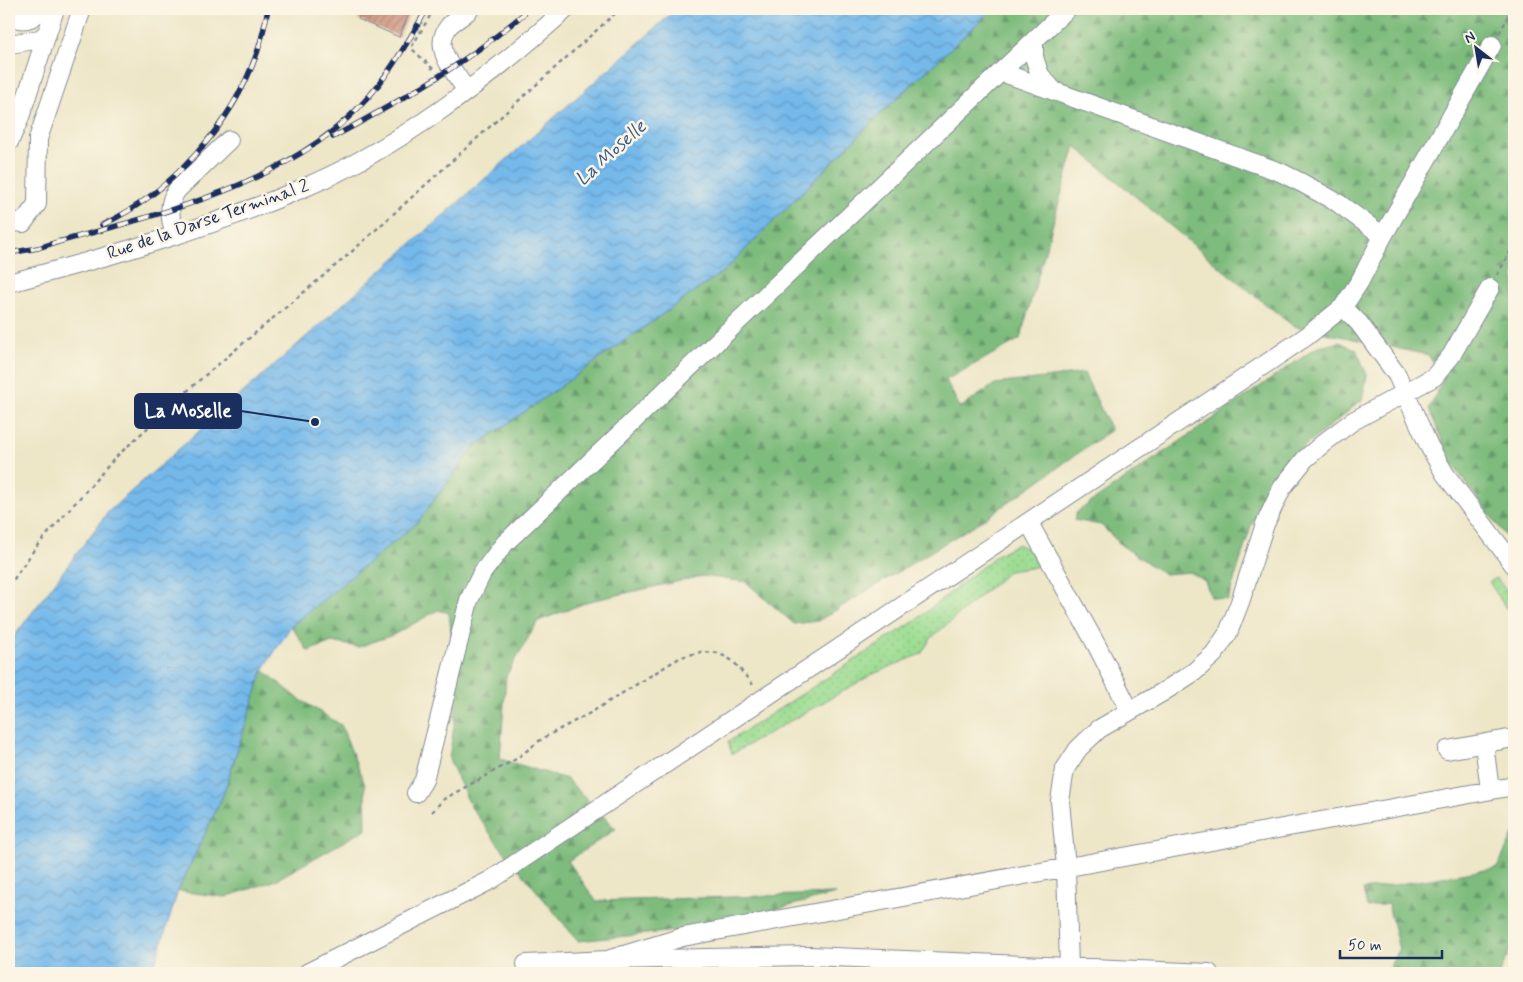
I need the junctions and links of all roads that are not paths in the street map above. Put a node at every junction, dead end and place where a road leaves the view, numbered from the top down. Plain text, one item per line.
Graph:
1 (42, 9) edge
2 (55, 9) edge
3 (82, 9) edge
4 (470, 9) edge
5 (566, 9) edge
6 (1068, 9) edge
7 (9, 16) edge
8 (47, 33) junction
9 (1034, 41) junction
10 (9, 43) edge
11 (1492, 45) road end
12 (1001, 72) junction
13 (467, 91) junction
14 (1054, 92) junction
15 (229, 140) dead end
16 (9, 142) edge
17 (9, 221) edge
18 (175, 235) junction
19 (1383, 236) junction
20 (9, 283) edge
21 (1490, 288) road end
22 (1343, 307) junction
23 (1405, 392) junction
24 (1029, 522) junction
25 (1514, 564) edge
26 (1130, 711) junction
27 (1514, 738) edge
28 (1484, 744) junction
29 (1447, 750) dead end
30 (1514, 786) edge
31 (1490, 790) junction
32 (416, 793) dead end
33 (1066, 867) junction
34 (607, 960) junction
35 (526, 964) dead end
36 (1069, 967) junction
37 (307, 973) edge
38 (1209, 973) edge

1 - 7 street
2 - 8 street
3 - 17 street
4 - 13 street
5 - 13 street, Rue de la Darse Terminal 2
6 - 9 street
8 - 10 street
8 - 16 street
9 - 12 street
9 - 14 street
11 - 19 street
12 - 14 street
12 - 32 street
13 - 18 street, Rue de la Darse Terminal 2
14 - 19 street
15 - 18 street
18 - 20 street, Rue de la Darse Terminal 2
19 - 22 street
21 - 23 street
22 - 23 street
22 - 24 street
23 - 25 street
23 - 26 street
24 - 26 street
24 - 37 street
26 - 33 street
27 - 28 street
28 - 29 street
28 - 31 street
30 - 31 street
31 - 33 street
33 - 34 street
33 - 36 street
34 - 35 street
34 - 36 street
36 - 38 street

